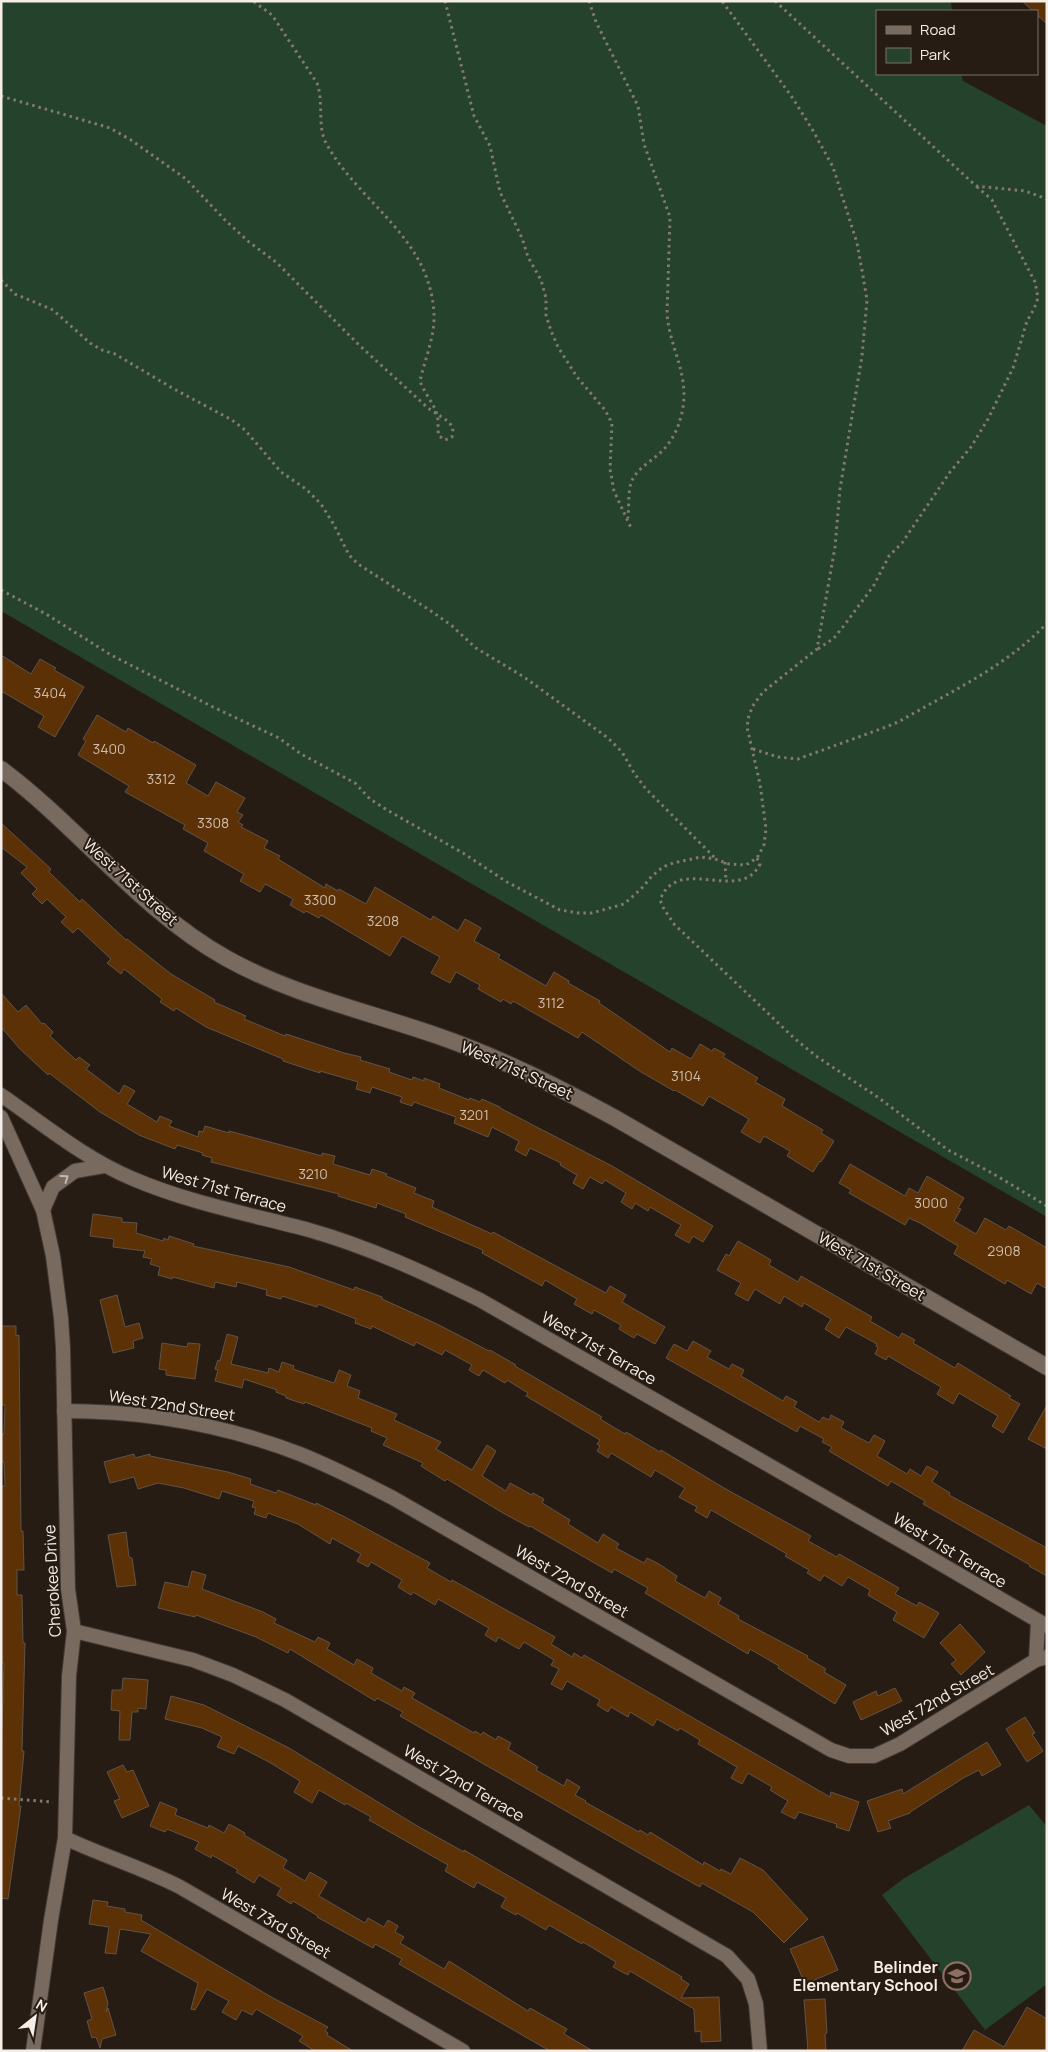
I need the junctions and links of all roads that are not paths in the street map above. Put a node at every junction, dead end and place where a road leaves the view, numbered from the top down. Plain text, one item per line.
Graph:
1 (1, 769) edge
2 (1, 1095) edge
3 (1, 1117) edge
4 (104, 1166) junction
5 (44, 1210) junction
6 (1047, 1367) edge
7 (64, 1410) junction
8 (1042, 1624) edge
9 (74, 1631) junction
10 (1041, 1659) edge
11 (65, 1838) junction
12 (33, 2051) edge
13 (463, 2051) edge
14 (760, 2051) edge

1 - 6 street, West 71st Street
2 - 4 street, West 71st Terrace
3 - 5 street, Cherokee Drive
5 -> 4 street
4 - 8 street, West 71st Terrace
5 - 7 street, Cherokee Drive
7 - 9 street, Cherokee Drive
7 - 10 street, West 72nd Street
8 - 10 street, West 72nd Street
9 - 11 street, Cherokee Drive
9 - 14 street, West 72nd Terrace
11 - 12 street, Cherokee Drive
11 - 13 street, West 73rd Street

